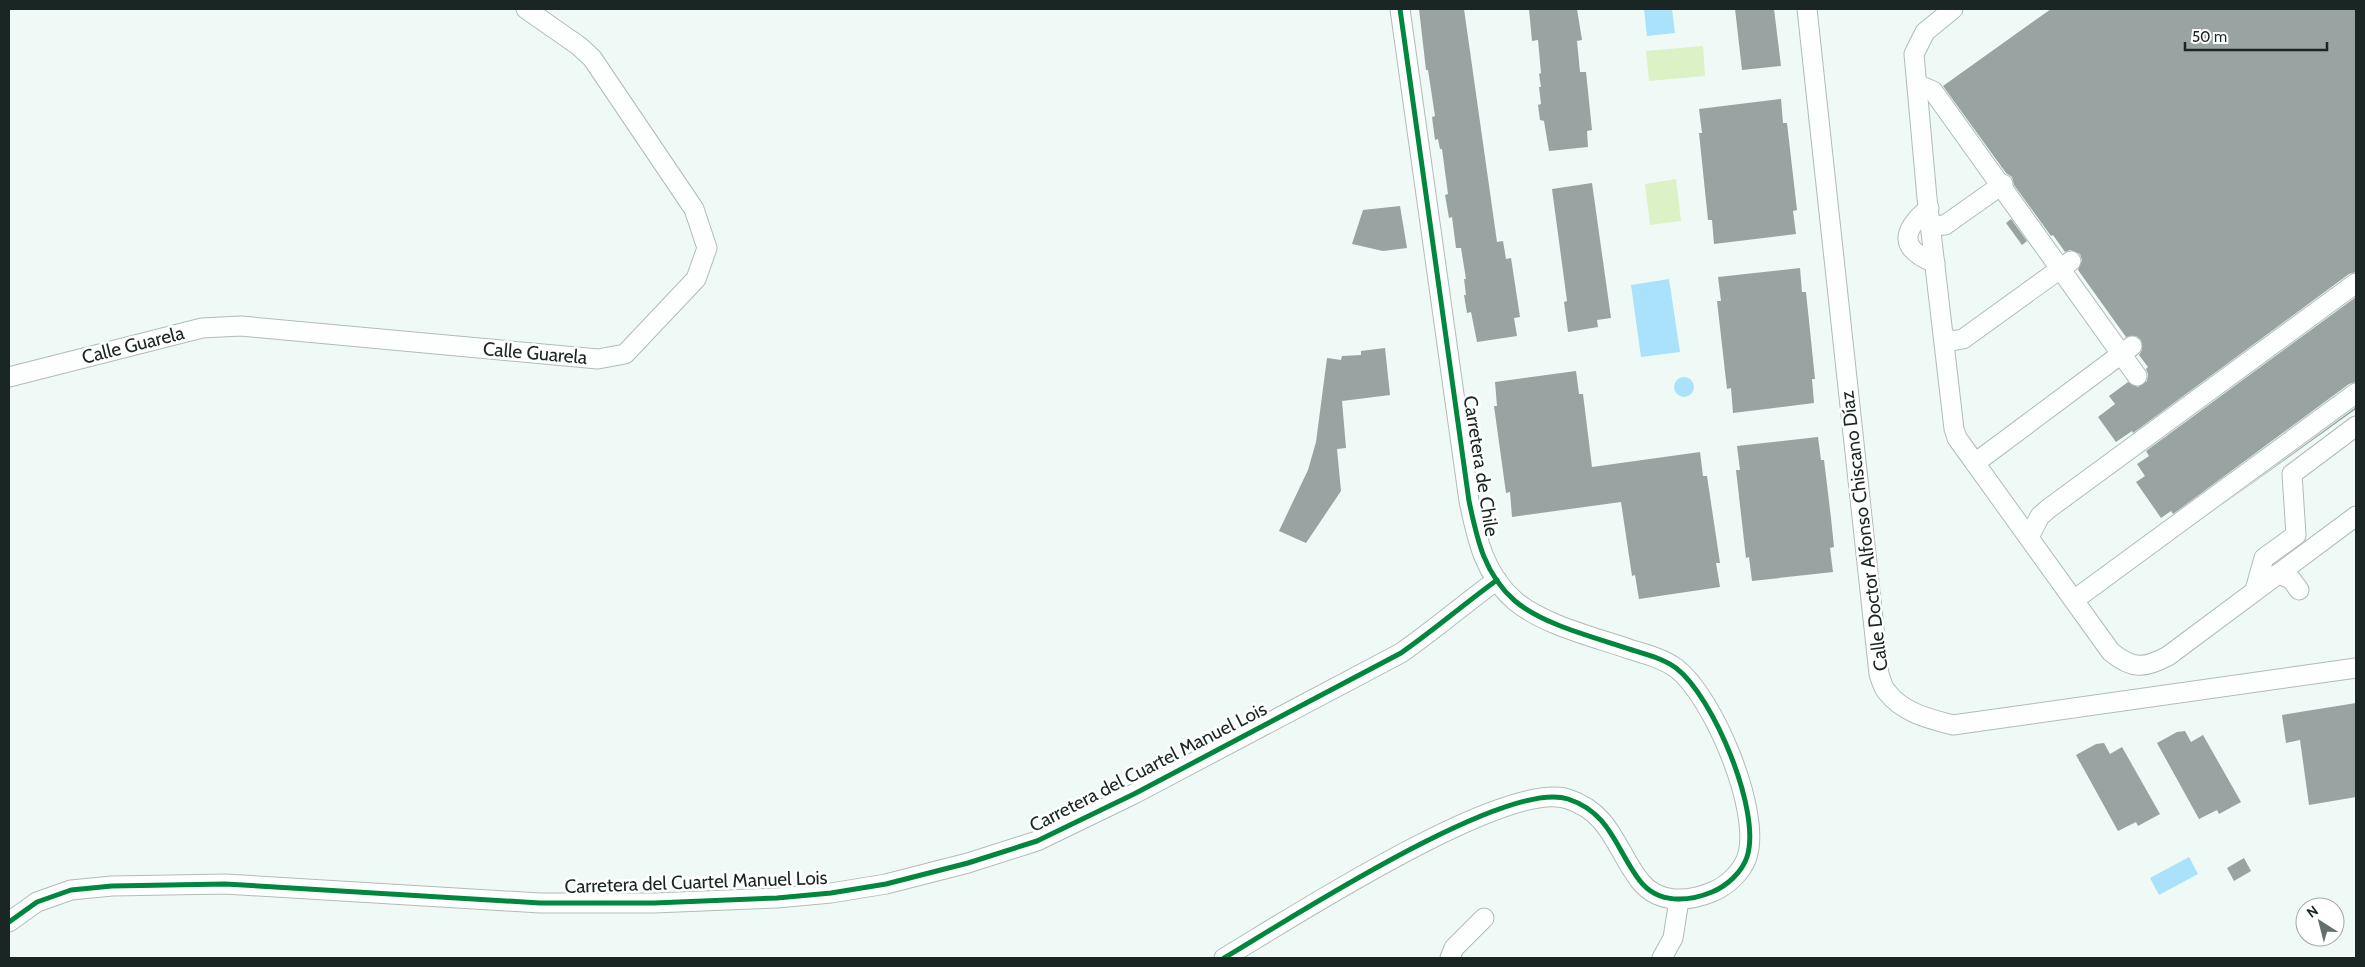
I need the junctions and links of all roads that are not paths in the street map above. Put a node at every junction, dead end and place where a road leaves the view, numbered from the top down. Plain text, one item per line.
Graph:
1 (526, 9) edge
2 (1400, 9) edge
3 (1807, 9) edge
4 (1953, 9) edge
5 (1917, 84) junction
6 (2003, 184) dead end
7 (1930, 217) junction
8 (2071, 260) dead end
9 (2356, 282) edge
10 (1944, 336) junction
11 (2132, 346) dead end
12 (2137, 376) dead end
13 (9, 377) edge
14 (2356, 393) edge
15 (2356, 426) edge
16 (1975, 463) junction
17 (2356, 516) edge
18 (2029, 536) junction
19 (2278, 574) junction
20 (1496, 580) junction
21 (2255, 590) junction
22 (2299, 590) dead end
23 (2074, 600) junction
24 (2136, 666) junction
25 (2356, 668) edge
26 (2141, 698) junction
27 (1680, 900) junction
28 (1484, 918) dead end
29 (9, 922) edge
30 (1224, 958) edge
31 (1450, 958) edge
32 (1662, 958) edge

1 - 13 street, Calle Guarela
2 - 20 street, Carretera de Chile
3 - 26 street, Calle Doctor Alfonso Chiscano Díaz
4 - 5 street
5 - 7 street
5 - 12 street
6 - 7 street
7 - 10 street
8 - 10 street
9 - 18 street
10 - 16 street
11 - 16 street
14 - 23 street
15 - 21 street
16 - 18 street
17 - 19 street
18 - 23 street
19 - 21 street
19 - 22 street
20 - 27 street, Carretera de Chile
20 - 29 street, Carretera del Cuartel Manuel Lois
21 - 24 street
23 - 24 street
24 - 26 street
25 - 26 street, Calle Doctor Alfonso Chiscano Díaz
27 - 30 street
27 - 32 street
28 - 31 street

